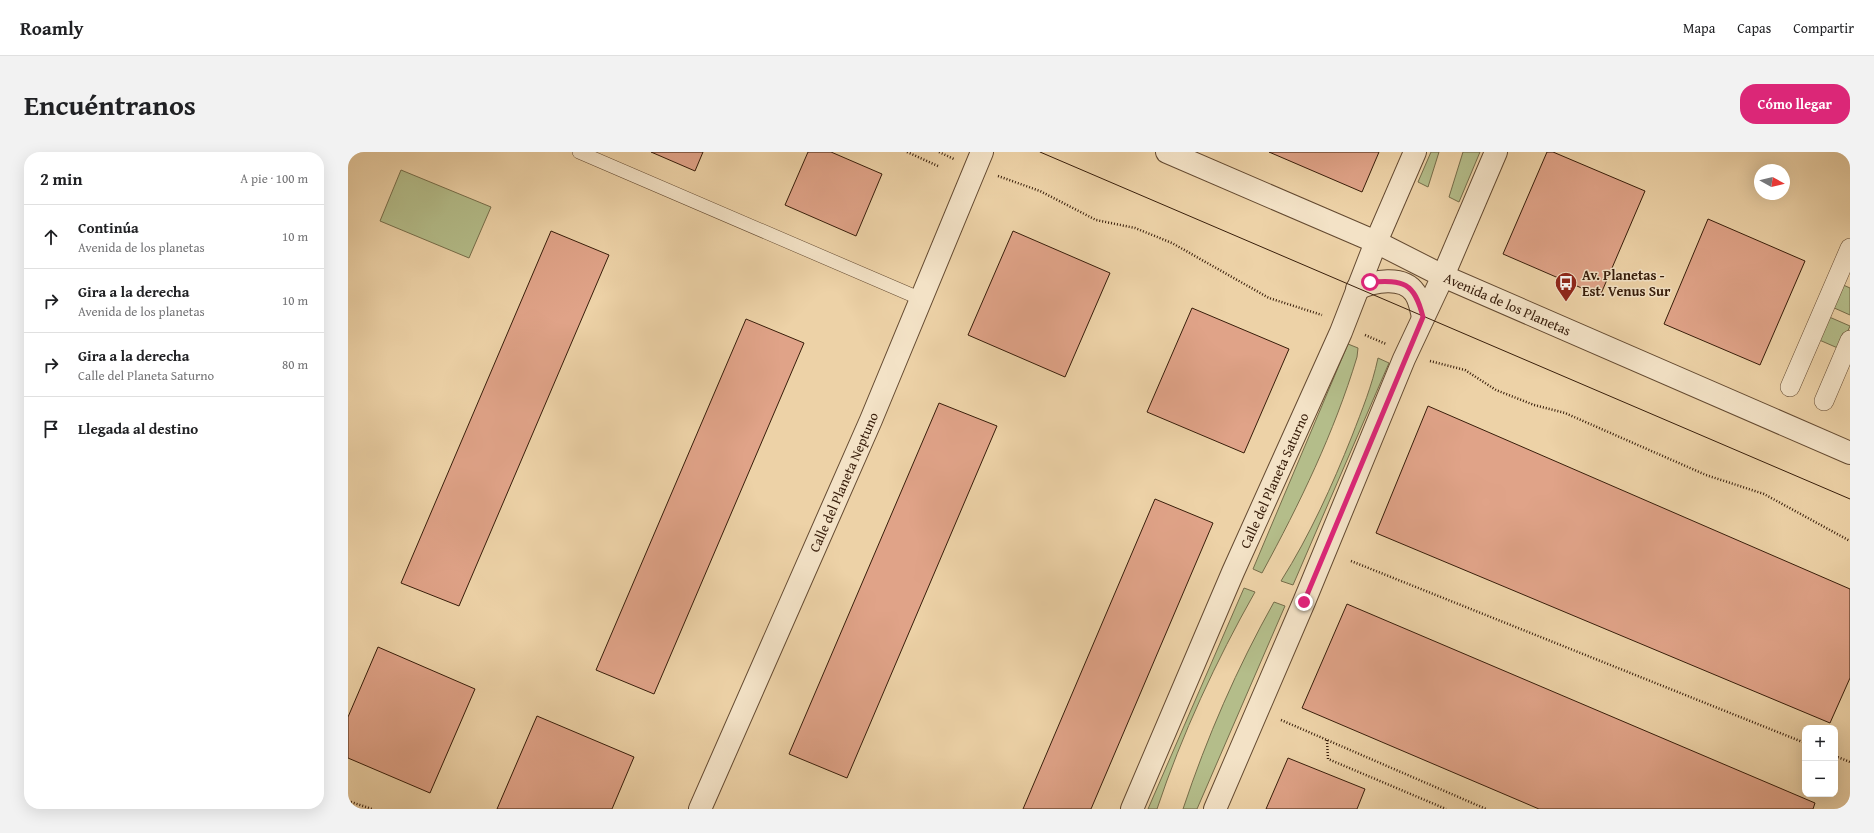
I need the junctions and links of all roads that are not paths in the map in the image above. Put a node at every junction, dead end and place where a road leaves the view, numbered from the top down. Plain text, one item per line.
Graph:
1 (579, 152) edge
2 (982, 152) edge
3 (1166, 152) edge
4 (1415, 152) edge
5 (1496, 152) edge
6 (1376, 242) junction
7 (1850, 248) edge
8 (1443, 276) junction
9 (1357, 289) junction
10 (921, 299) junction
11 (1423, 317) junction
12 (1850, 340) edge
13 (1790, 387) dead end
14 (1824, 401) dead end
15 (1850, 453) edge
16 (700, 809) edge
17 (1132, 809) edge
18 (1215, 809) edge

1 - 10 lane
2 - 10 street, Calle del Planeta Neptuno
3 - 6 street, Avenida de los Planetas
4 - 6 street, Calle del Planeta Saturno
5 - 8 street
6 - 8 street, Avenida de los Planetas
6 - 9 street, Calle del Planeta Saturno
7 - 13 street
8 - 11 street
8 - 15 street, Avenida de los Planetas
9 - 11 street
9 - 17 street, Calle del Planeta Saturno
10 - 16 street, Calle del Planeta Neptuno
11 - 18 street
12 - 14 street

